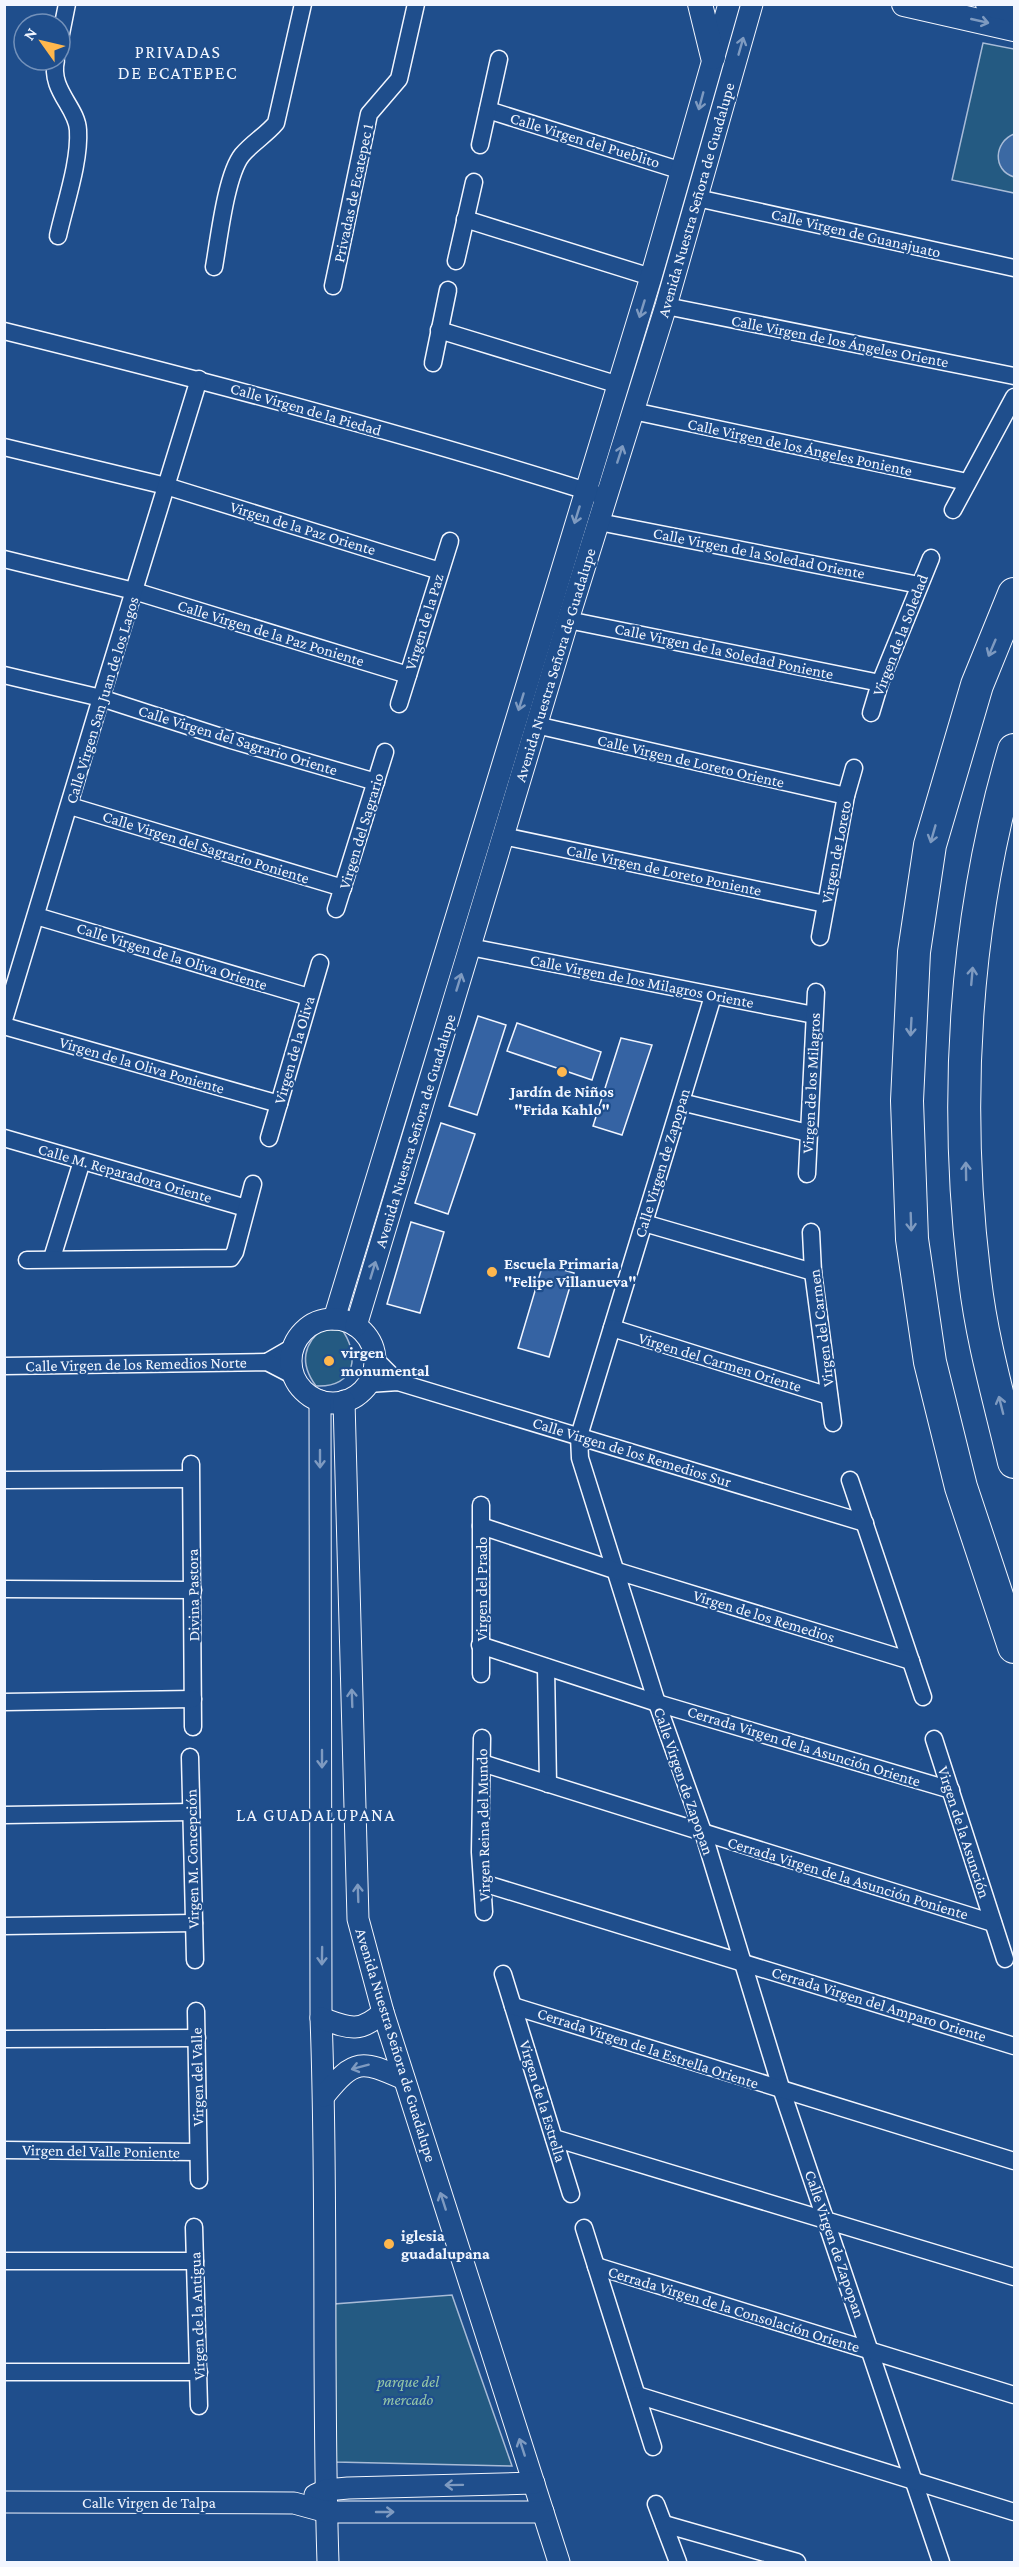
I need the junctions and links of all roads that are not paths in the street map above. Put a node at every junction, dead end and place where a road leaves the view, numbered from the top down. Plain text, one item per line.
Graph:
1 (303, 4) edge
2 (416, 4) edge
3 (700, 4) edge
4 (729, 4) edge
5 (752, 4) edge
6 (904, 4) edge
7 (988, 4) edge
8 (1014, 10) edge
9 (1014, 29) edge
10 (713, 57) junction
11 (499, 59) dead end
12 (56, 72) edge
13 (488, 110) junction
14 (480, 145) dead end
15 (682, 171) junction
16 (474, 182) dead end
17 (697, 198) junction
18 (465, 219) junction
19 (58, 236) dead end
20 (456, 261) dead end
21 (214, 267) dead end
22 (1014, 268) edge
23 (651, 277) junction
24 (333, 286) dead end
25 (448, 290) dead end
26 (666, 306) junction
27 (439, 330) junction
28 (4, 331) edge
29 (433, 363) dead end
30 (1014, 376) edge
31 (199, 379) junction
32 (619, 385) junction
33 (1014, 397) edge
34 (633, 411) junction
35 (4, 447) edge
36 (967, 482) junction
37 (166, 486) junction
38 (585, 490) junction
39 (606, 497) junction
40 (953, 510) dead end
41 (599, 522) junction
42 (450, 541) dead end
43 (931, 558) dead end
44 (4, 559) edge
45 (440, 571) junction
46 (919, 585) junction
47 (134, 591) junction
48 (1014, 594) edge
49 (568, 620) junction
50 (4, 675) edge
51 (408, 675) junction
52 (880, 683) junction
53 (101, 698) junction
54 (399, 704) dead end
55 (871, 713) dead end
56 (536, 725) junction
57 (1014, 750) edge
58 (385, 752) dead end
59 (854, 768) dead end
60 (376, 782) junction
61 (846, 796) junction
62 (70, 806) junction
63 (503, 836) junction
64 (343, 888) junction
65 (825, 904) junction
66 (336, 909) dead end
67 (36, 915) junction
68 (820, 937) dead end
69 (470, 947) junction
70 (320, 963) dead end
71 (816, 992) dead end
72 (713, 996) junction
73 (309, 997) junction
74 (814, 1015) junction
75 (4, 1020) edge
76 (4, 1026) edge
77 (681, 1102) junction
78 (279, 1104) junction
79 (808, 1133) junction
80 (4, 1138) edge
81 (268, 1138) dead end
82 (82, 1161) junction
83 (807, 1174) dead end
84 (253, 1184) dead end
85 (246, 1208) junction
86 (644, 1223) junction
87 (811, 1232) dead end
88 (52, 1258) junction
89 (27, 1260) dead end
90 (813, 1272) junction
91 (334, 1319) junction
92 (356, 1326) junction
93 (612, 1329) junction
94 (294, 1347) junction
95 (375, 1359) junction
96 (267, 1362) junction
97 (4, 1366) edge
98 (294, 1376) junction
99 (398, 1382) junction
100 (368, 1384) junction
101 (829, 1396) junction
102 (320, 1401) junction
103 (344, 1401) junction
104 (833, 1423) dead end
105 (579, 1436) junction
106 (1014, 1462) edge
107 (4, 1480) edge
108 (850, 1480) dead end
109 (481, 1505) dead end
110 (865, 1523) junction
111 (481, 1526) junction
112 (617, 1571) junction
113 (4, 1589) edge
114 (194, 1590) junction
115 (480, 1645) junction
116 (1014, 1647) edge
117 (911, 1661) junction
118 (546, 1667) junction
119 (481, 1674) dead end
120 (923, 1697) dead end
121 (193, 1699) junction
122 (4, 1702) edge
123 (657, 1703) junction
124 (193, 1727) dead end
125 (482, 1738) dead end
126 (934, 1739) dead end
127 (190, 1757) dead end
128 (482, 1763) junction
129 (548, 1784) junction
130 (951, 1790) junction
131 (191, 1812) junction
132 (4, 1815) edge
133 (703, 1832) junction
134 (483, 1883) junction
135 (484, 1912) dead end
136 (194, 1923) junction
137 (993, 1923) junction
138 (4, 1926) edge
139 (1005, 1959) dead end
140 (195, 1960) dead end
141 (743, 1962) junction
142 (503, 1974) dead end
143 (513, 2006) junction
144 (196, 2011) dead end
145 (383, 2013) junction
146 (321, 2018) junction
147 (197, 2038) junction
148 (4, 2039) edge
149 (1014, 2046) edge
150 (404, 2079) junction
151 (782, 2091) junction
152 (324, 2096) junction
153 (554, 2138) junction
154 (4, 2150) edge
155 (198, 2152) junction
156 (1014, 2161) edge
157 (198, 2180) dead end
158 (571, 2194) dead end
159 (828, 2222) junction
160 (194, 2227) dead end
161 (584, 2228) dead end
162 (4, 2261) edge
163 (195, 2261) junction
164 (596, 2266) junction
165 (1014, 2277) edge
166 (871, 2352) junction
167 (4, 2372) edge
168 (198, 2372) junction
169 (637, 2395) junction
170 (1014, 2395) edge
171 (200, 2406) dead end
172 (653, 2447) dead end
173 (913, 2481) junction
174 (534, 2483) junction
175 (326, 2490) junction
176 (4, 2502) edge
177 (294, 2503) junction
178 (656, 2504) dead end
179 (327, 2512) junction
180 (543, 2512) junction
181 (1014, 2512) edge
182 (664, 2524) junction
183 (328, 2562) edge
184 (559, 2562) edge
185 (678, 2562) edge
186 (797, 2562) edge
187 (941, 2562) edge

1 - 21 street
2 - 24 street, Privadas de Ecatepec 1
3 - 10 main road
4 - 10 street, Avenida Nuestra Señora de Guadalupe
17 -> 5 street, Avenida Nuestra Señora de Guadalupe
6 -> 9 main road
7 - 8 main road
10 -> 15 street, Avenida Nuestra Señora de Guadalupe
11 - 13 street, Calle Virgen del Pueblito
12 - 19 street
13 - 14 street, Calle Virgen del Pueblito
13 - 15 street, Calle Virgen del Pueblito
15 - 23 street, Avenida Nuestra Señora de Guadalupe
16 - 18 street
17 - 22 street, Calle Virgen de Guanajuato
17 - 26 street, Avenida Nuestra Señora de Guadalupe
18 - 20 street
18 - 23 street
23 -> 32 street, Avenida Nuestra Señora de Guadalupe
25 - 27 street
26 - 30 street, Calle Virgen de los Ángeles Oriente
26 - 34 street, Avenida Nuestra Señora de Guadalupe
27 - 29 street
27 - 32 street
28 - 31 street, Calle Virgen de la Piedad
31 - 37 street, Calle Virgen San Juan de los Lagos
31 - 38 street, Calle Virgen de la Piedad
32 - 38 street, Avenida Nuestra Señora de Guadalupe
33 - 36 street
34 - 36 street, Calle Virgen de los Ángeles Poniente
39 -> 34 street, Avenida Nuestra Señora de Guadalupe
35 - 37 street, Virgen de la Paz Oriente
36 - 40 street
37 - 45 street, Virgen de la Paz Oriente
37 - 47 street, Calle Virgen San Juan de los Lagos
38 - 39 street, Calle Virgen de la Piedad
38 -> 91 street, Avenida Nuestra Señora de Guadalupe
39 - 41 street, Avenida Nuestra Señora de Guadalupe
41 - 46 street, Calle Virgen de la Soledad Oriente
41 - 49 street, Avenida Nuestra Señora de Guadalupe
42 - 45 street, Virgen de la Paz
43 - 46 street, Virgen de la Soledad
44 - 47 street, Calle Virgen de la Paz Poniente
45 - 51 street, Virgen de la Paz
46 - 52 street, Virgen de la Soledad
47 - 51 street, Calle Virgen de la Paz Poniente
47 - 53 street, Calle Virgen San Juan de los Lagos
48 -> 116 highway
49 - 52 street, Calle Virgen de la Soledad Poniente
49 - 56 street, Avenida Nuestra Señora de Guadalupe
50 - 53 street, Calle Virgen del Sagrario Oriente
51 - 54 street, Virgen de la Paz
52 - 55 street, Virgen de la Soledad
53 - 60 street, Calle Virgen del Sagrario Oriente
53 - 62 street, Calle Virgen San Juan de los Lagos
56 - 61 street, Calle Virgen de Loreto Oriente
56 - 63 street, Avenida Nuestra Señora de Guadalupe
106 -> 57 highway
58 - 60 street, Virgen del Sagrario
59 - 61 street, Virgen de Loreto
60 - 64 street, Virgen del Sagrario
61 - 65 street, Virgen de Loreto
62 - 64 street, Calle Virgen del Sagrario Poniente
62 - 67 street, Calle Virgen San Juan de los Lagos
63 - 65 street, Calle Virgen de Loreto Poniente
63 - 69 street, Avenida Nuestra Señora de Guadalupe
64 - 66 street, Virgen del Sagrario
65 - 68 street, Virgen de Loreto
67 - 73 street, Calle Virgen de la Oliva Oriente
67 - 75 street, Calle Virgen San Juan de los Lagos
69 - 72 street, Calle Virgen de los Milagros Oriente
92 -> 69 street, Avenida Nuestra Señora de Guadalupe
70 - 73 street, Virgen de la Oliva
71 - 74 street, Virgen de los Milagros
72 - 74 street, Calle Virgen de los Milagros Oriente
72 - 77 street, Calle Virgen de Zapopan
73 - 78 street, Virgen de la Oliva
74 - 79 street, Virgen de los Milagros
76 - 78 street, Virgen de la Oliva Poniente
77 - 79 street
77 - 86 street, Calle Virgen de Zapopan
78 - 81 street, Virgen de la Oliva
79 - 83 street, Virgen de los Milagros
80 - 82 street, Calle M. Reparadora Oriente
82 - 85 street, Calle M. Reparadora Oriente
82 - 88 street
84 - 85 street
85 - 88 street
86 - 90 street
86 - 93 street, Calle Virgen de Zapopan
87 - 90 street, Virgen del Carmen
88 - 89 street
90 - 101 street, Virgen del Carmen
91 - 92 street
91 - 94 street
92 - 95 street
93 - 101 street, Virgen del Carmen Oriente
93 - 105 street, Calle Virgen de Zapopan
94 - 96 street, Calle Virgen de los Remedios Norte
94 - 98 street
95 - 99 street, Calle Virgen de los Remedios Sur
95 - 100 street
96 - 97 street, Calle Virgen de los Remedios Norte
96 - 98 street, Calle Virgen de los Remedios Norte
98 - 102 street
99 - 100 street, Calle Virgen de los Remedios Sur
99 - 105 street, Calle Virgen de los Remedios Sur
100 - 103 street
101 - 104 street, Virgen del Carmen
102 - 103 street
102 -> 146 street
145 -> 103 street, Avenida Nuestra Señora de Guadalupe
105 - 110 street, Calle Virgen de los Remedios Sur
105 - 112 street, Calle Virgen de Zapopan
107 - 114 street, Divina Pastora
108 - 110 street
109 - 111 street, Virgen del Prado
110 - 117 street
111 - 112 street, Virgen de los Remedios
111 - 115 street, Virgen del Prado
112 - 117 street, Virgen de los Remedios
112 - 123 street, Calle Virgen de Zapopan
113 - 114 street
114 - 121 street, Divina Pastora
115 - 118 street, Cerrada Virgen de la Asunción Oriente
115 - 119 street, Virgen del Prado
117 - 120 street
118 - 123 street, Cerrada Virgen de la Asunción Oriente
118 - 129 street
121 - 122 street
121 - 124 street, Divina Pastora
123 - 130 street, Cerrada Virgen de la Asunción Oriente
123 - 133 street, Calle Virgen de Zapopan
125 - 128 street, Virgen Reina del Mundo
126 - 130 street, Virgen de la Asunción
127 - 131 street, Virgen M. Concepción
128 - 129 street, Cerrada Virgen de la Asunción Poniente
128 - 134 street, Virgen Reina del Mundo
129 - 133 street, Cerrada Virgen de la Asunción Poniente
130 - 137 street, Virgen de la Asunción
131 - 132 street
131 - 136 street, Virgen M. Concepción
133 - 137 street, Cerrada Virgen de la Asunción Poniente
133 - 141 street, Calle Virgen de Zapopan
134 - 135 street, Virgen Reina del Mundo
134 - 141 street, Cerrada Virgen del Amparo Oriente
136 - 138 street
136 - 140 street, Virgen M. Concepción
137 - 139 street, Virgen de la Asunción
141 - 149 street, Cerrada Virgen del Amparo Oriente
141 - 151 street, Calle Virgen de Zapopan
142 - 143 street, Virgen de la Estrella
143 - 151 street, Cerrada Virgen de la Estrella Oriente
143 - 153 street, Virgen de la Estrella
144 - 147 street, Virgen del Valle
145 - 146 street
145 - 150 street, Avenida Nuestra Señora de Guadalupe
146 - 152 street
147 - 148 street
147 - 155 street, Virgen del Valle
150 -> 152 street
174 -> 150 street, Avenida Nuestra Señora de Guadalupe
151 - 156 street, Cerrada Virgen de la Estrella Oriente
151 - 159 street, Calle Virgen de Zapopan
152 - 175 street
153 - 158 street, Virgen de la Estrella
153 - 159 street
154 - 155 street, Virgen del Valle Poniente
155 - 157 street, Virgen del Valle
159 - 165 street
159 - 166 street, Calle Virgen de Zapopan
160 - 163 street, Virgen de la Antigua
161 - 164 street
162 - 163 street
163 - 168 street, Virgen de la Antigua
164 - 166 street, Cerrada Virgen de la Consolación Oriente
164 - 169 street
166 - 170 street, Cerrada Virgen de la Consolación Oriente
166 - 173 street, Calle Virgen de Zapopan
167 - 168 street
168 - 171 street, Virgen de la Antigua
169 - 172 street
169 - 173 street
173 - 181 street
173 - 187 street, Calle Virgen de Zapopan
174 -> 175 street, Calle Virgen de Talpa
174 - 180 street, Avenida Nuestra Señora de Guadalupe
175 - 177 street, Calle Virgen de Talpa
175 - 179 street
176 - 177 street, Calle Virgen de Talpa
177 - 179 street, Calle Virgen de Talpa
178 - 182 street
179 -> 180 street, Calle Virgen de Talpa
179 - 183 street
180 - 184 street, Avenida Nuestra Señora de Guadalupe
182 - 185 street
182 - 186 street

